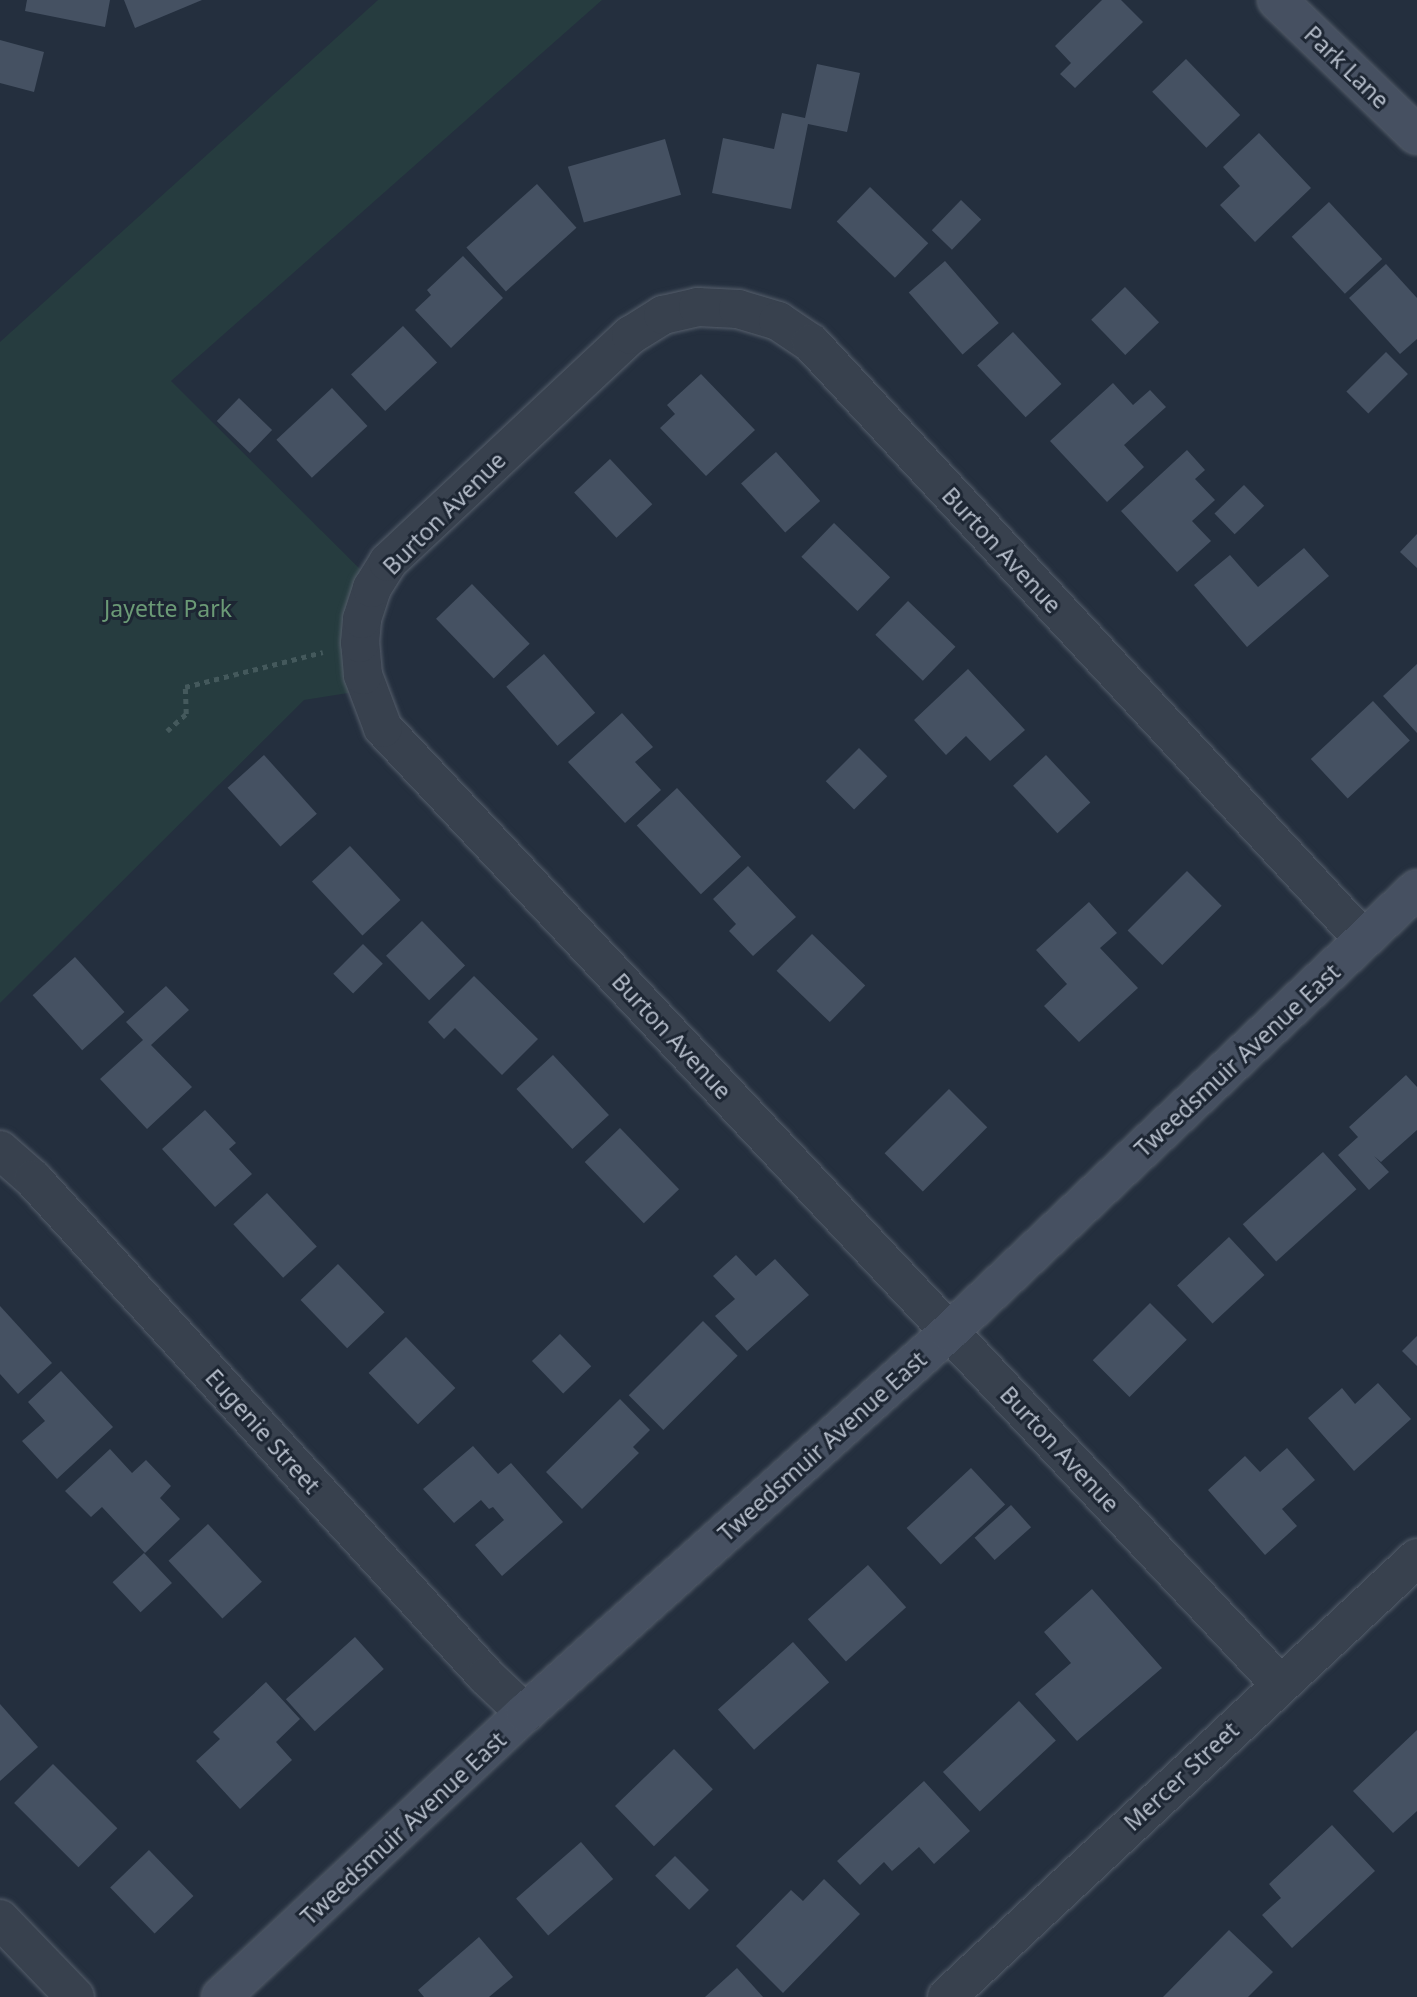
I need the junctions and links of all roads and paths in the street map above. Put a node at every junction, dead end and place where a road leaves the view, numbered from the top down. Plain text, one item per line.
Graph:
1 (1277, 0) edge
2 (1417, 135) edge
3 (360, 643) junction
4 (167, 731) dead end
5 (1417, 889) edge
6 (1363, 939) junction
7 (0, 1150) edge
8 (949, 1332) junction
9 (1417, 1558) edge
10 (1279, 1684) junction
11 (526, 1713) junction
12 (0, 1919) edge
13 (75, 1997) edge
14 (221, 1997) edge
15 (947, 1997) edge

1 - 2 street, Park Lane
3 - 4 path
3 - 6 street, Burton Avenue
3 - 8 street, Burton Avenue
5 - 6 street, Tweedsmuir Avenue East
6 - 8 street, Tweedsmuir Avenue East
7 - 11 street, Eugenie Street
8 - 10 street, Burton Avenue
8 - 11 street, Tweedsmuir Avenue East
9 - 10 street, Mercer Street
10 - 15 street, Mercer Street
11 - 14 street, Tweedsmuir Avenue East
12 - 13 street

